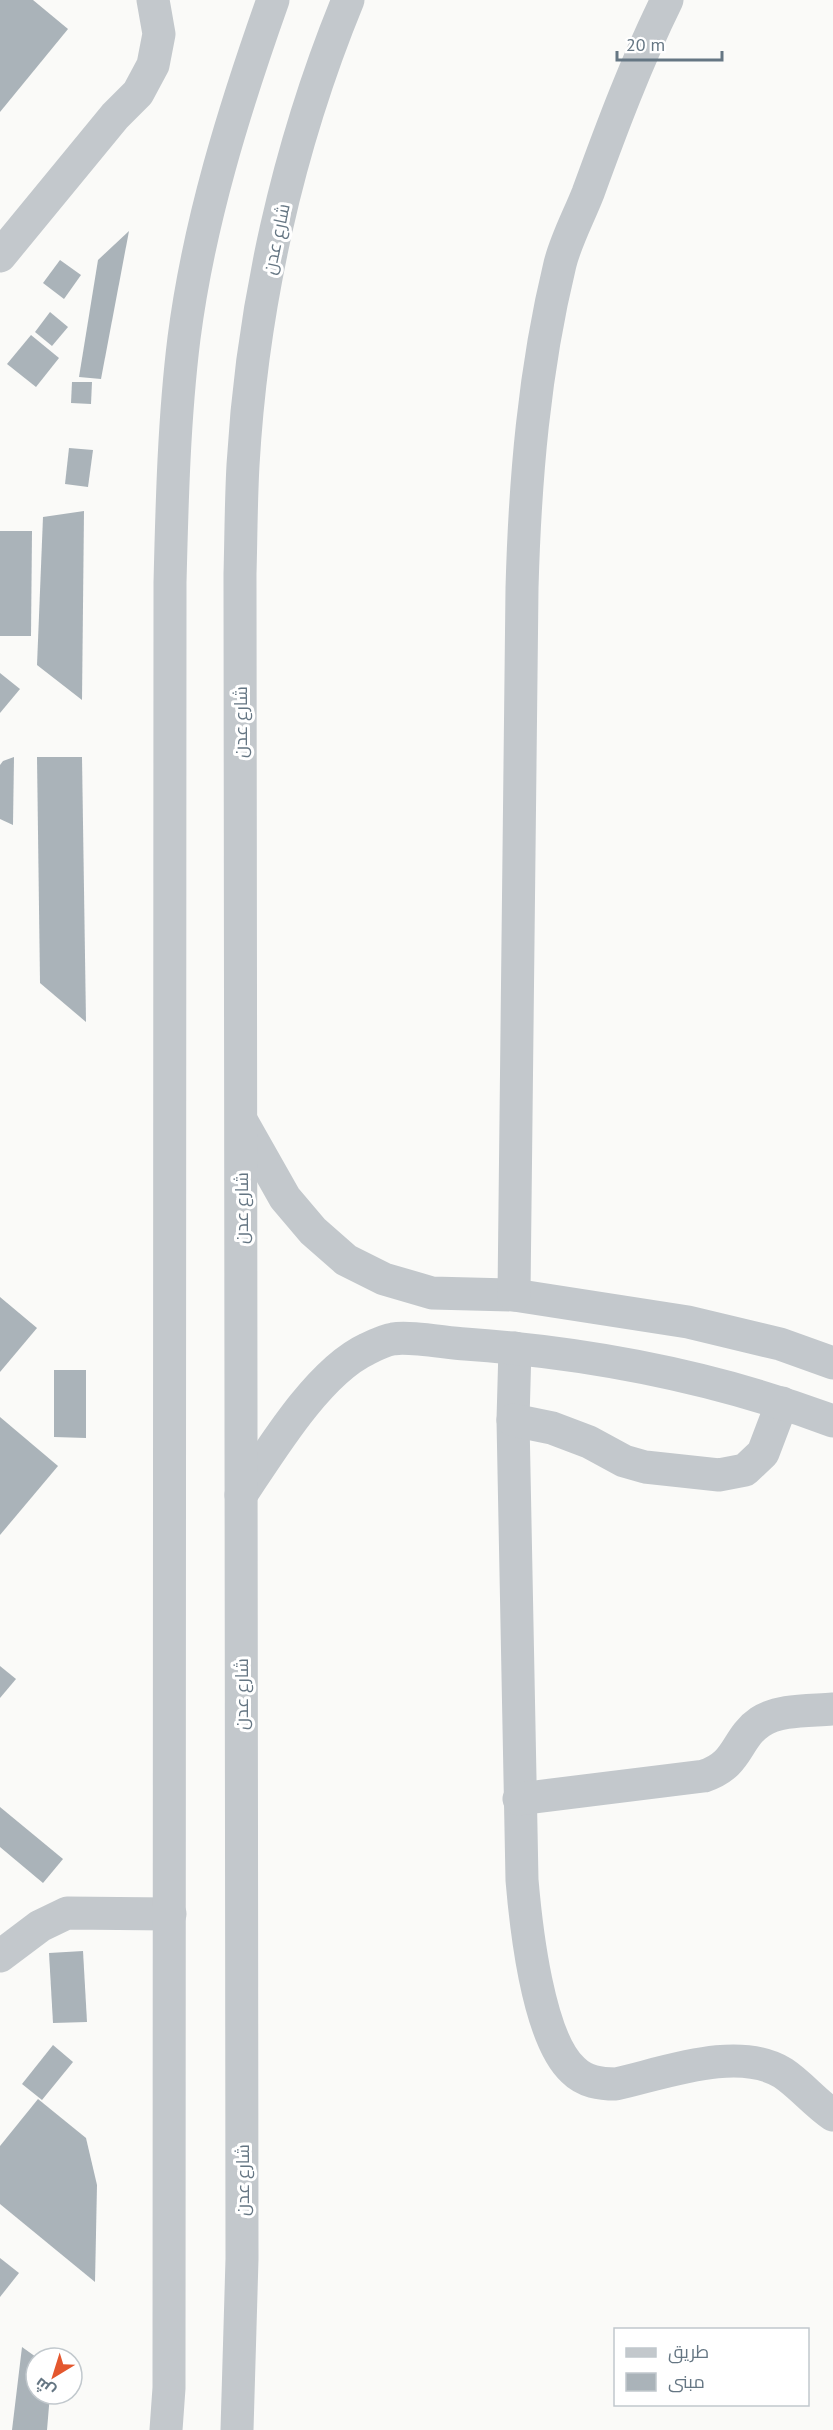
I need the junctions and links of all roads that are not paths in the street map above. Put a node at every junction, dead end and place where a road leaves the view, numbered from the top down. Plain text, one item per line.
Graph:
1 (134, 0) edge
2 (153, 0) edge
3 (273, 0) edge
4 (348, 0) edge
5 (667, 0) edge
6 (115, 116) junction
7 (0, 256) edge
8 (241, 1120) junction
9 (514, 1295) junction
10 (514, 1348) junction
11 (833, 1363) edge
12 (782, 1402) junction
13 (513, 1420) junction
14 (833, 1421) edge
15 (241, 1496) junction
16 (833, 1709) edge
17 (519, 1799) junction
18 (170, 1914) junction
19 (0, 1956) edge
20 (833, 2115) edge
21 (165, 2430) edge
22 (237, 2430) edge

1 - 6 street
2 - 6 street
3 - 18 street
4 - 8 street, شارع عدن
5 - 9 street
6 - 7 street
8 - 9 street
8 - 15 street, شارع عدن
9 - 11 street
10 - 12 street
10 - 13 street
10 - 15 street
12 - 13 street
12 - 14 street
13 - 17 street
15 - 22 street, شارع عدن
16 - 17 street
17 - 20 street
18 - 19 street
18 - 21 street

